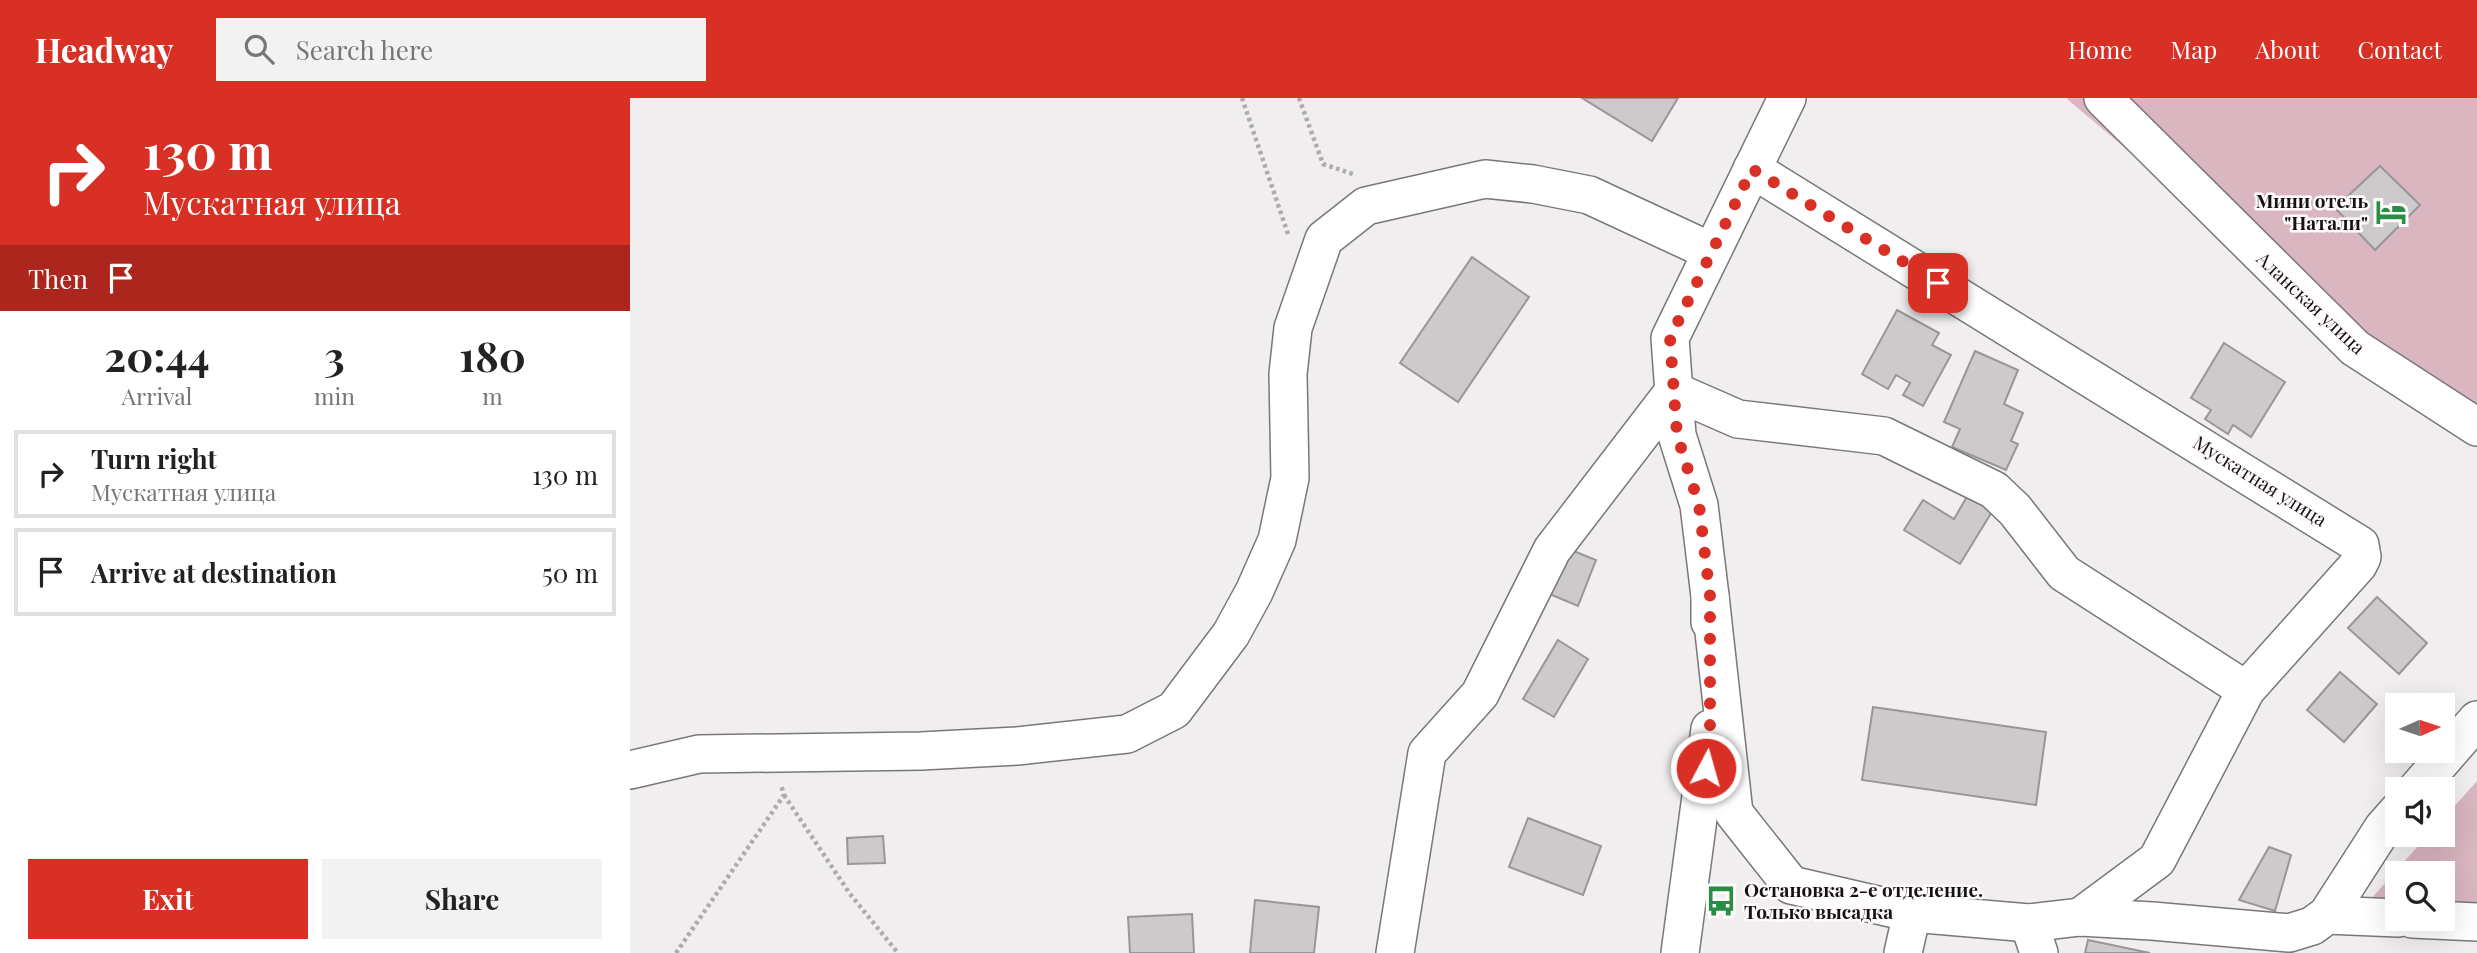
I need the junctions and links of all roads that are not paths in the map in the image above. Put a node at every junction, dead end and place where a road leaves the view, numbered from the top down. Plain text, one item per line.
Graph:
1 (1787, 98) edge
2 (2103, 98) edge
3 (1752, 169) junction
4 (1710, 251) junction
5 (1674, 391) junction
6 (2477, 426) edge
7 (1710, 596) junction
8 (2246, 690) junction
9 (2477, 720) edge
10 (630, 770) edge
11 (2427, 777) edge
12 (2385, 826) edge
13 (1912, 913) junction
14 (2327, 915) junction
15 (2080, 917) junction
16 (2385, 917) edge
17 (2455, 921) edge
18 (2477, 922) edge
19 (2034, 938) edge
20 (2289, 943) edge
21 (1395, 953) edge
22 (1680, 953) edge
23 (1903, 953) edge

1 - 3 street
2 - 6 street, Аланская улица
3 - 4 street
3 - 8 street, Мускатная улица
4 - 5 street
4 - 10 street
5 - 7 street
5 - 8 street
5 - 21 street
7 - 13 street
7 - 22 street
8 - 15 street, Мускатная улица
9 - 11 street
12 - 14 street
13 - 19 street
13 - 23 street
14 - 16 street
14 - 20 street
15 - 19 street
15 - 20 street
17 - 18 street

